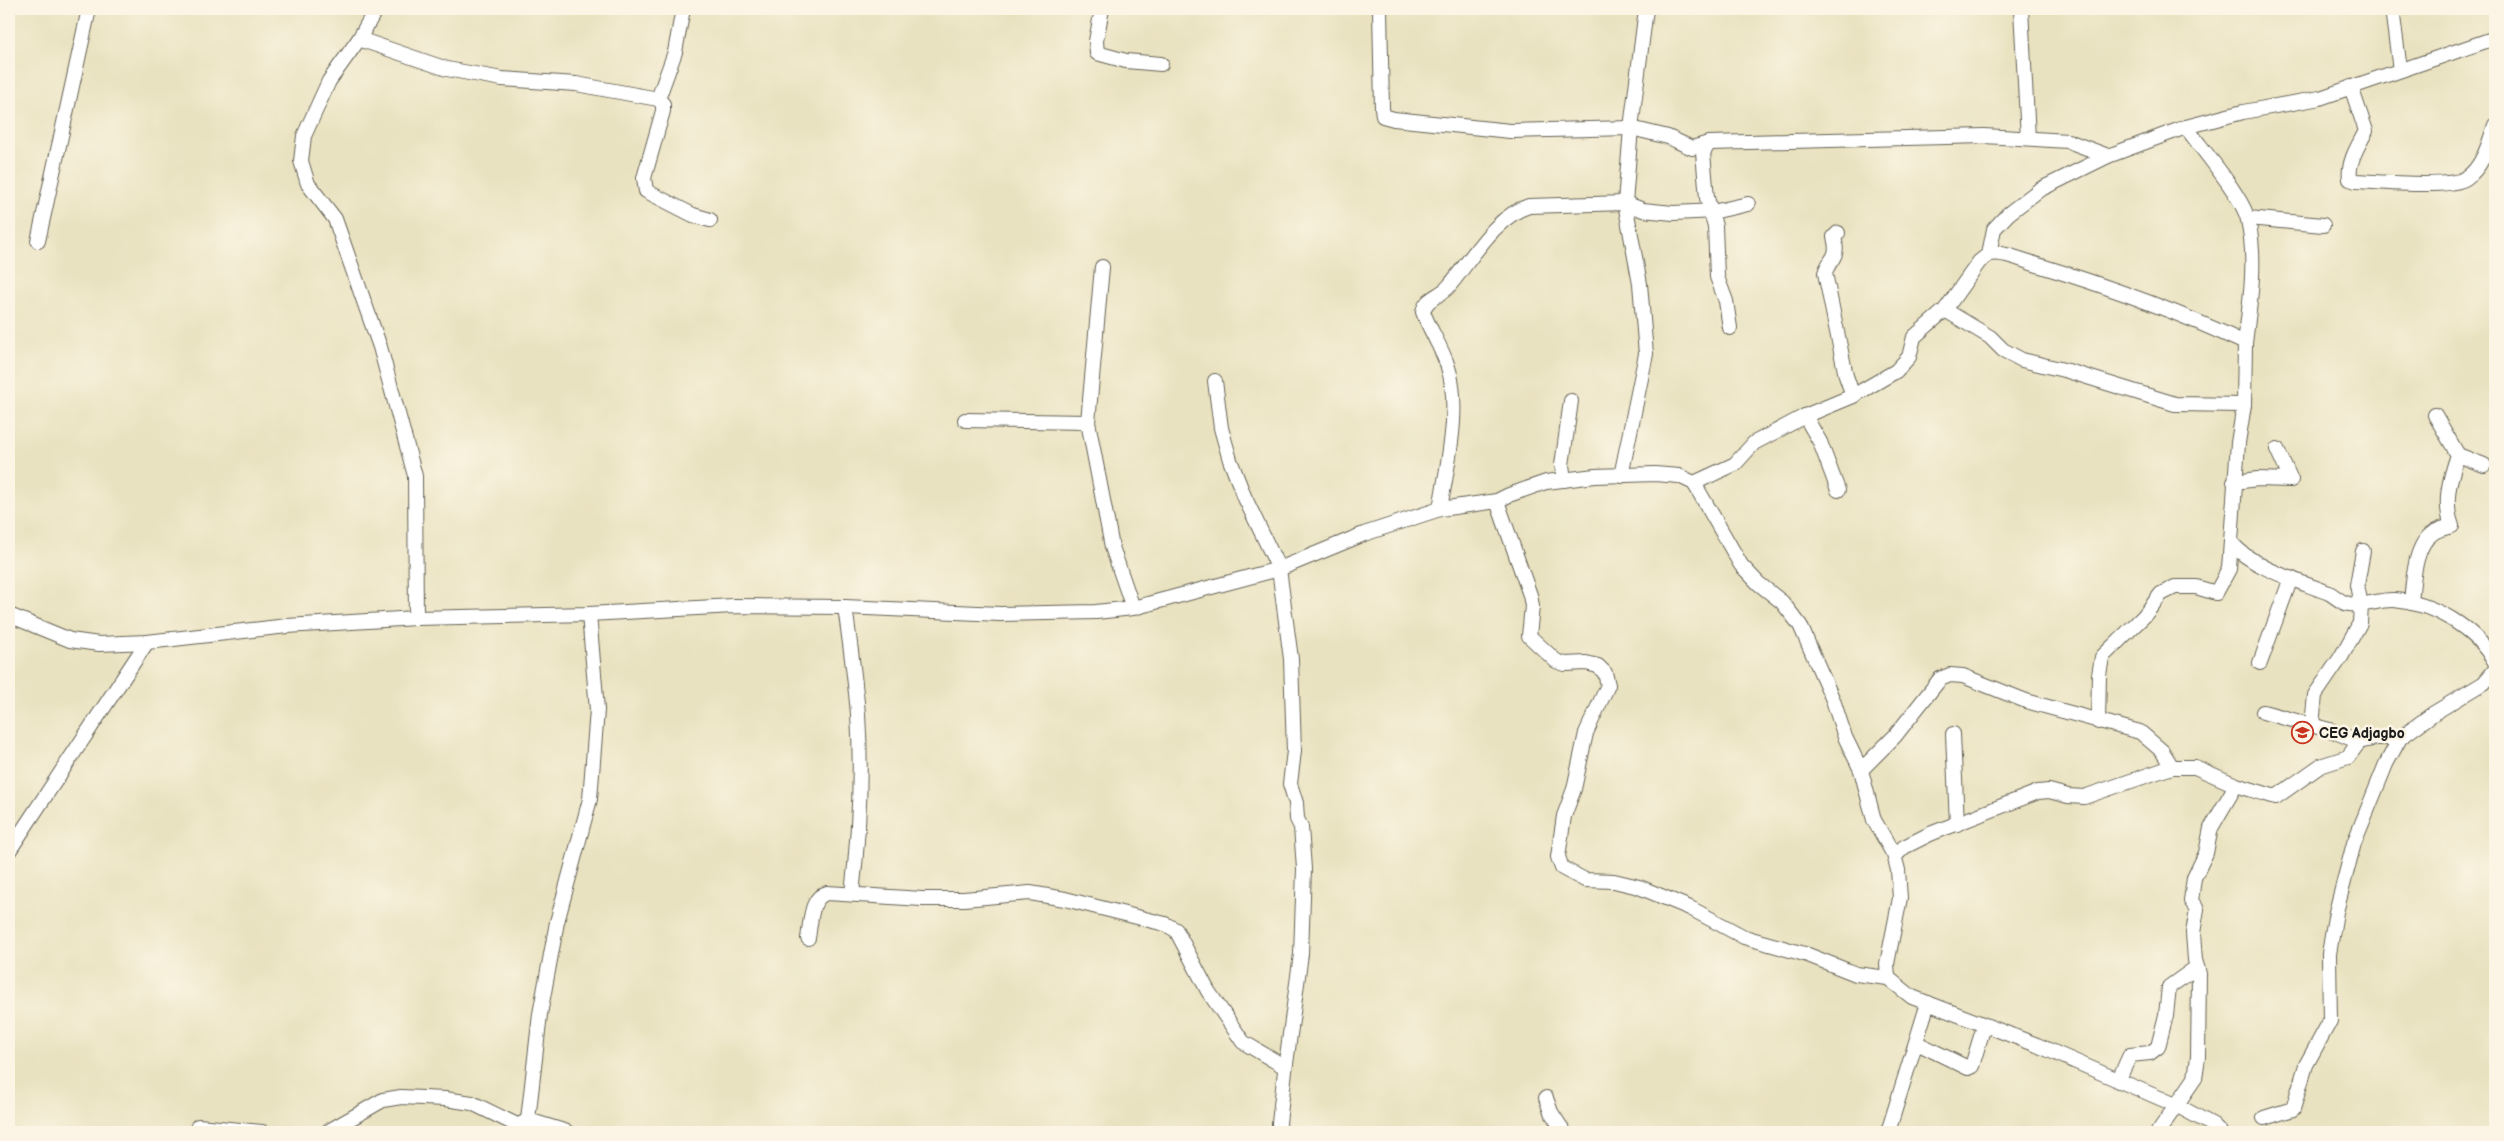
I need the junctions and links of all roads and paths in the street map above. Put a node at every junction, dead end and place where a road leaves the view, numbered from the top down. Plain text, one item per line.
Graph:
1 (89, 9) edge
2 (376, 9) edge
3 (683, 9) edge
4 (1102, 9) edge
5 (1380, 9) edge
6 (1646, 9) edge
7 (2021, 9) edge
8 (2392, 9) edge
9 (2495, 38) edge
10 (359, 39) junction
11 (1161, 64) dead end
12 (2400, 70) junction
13 (2351, 87) junction
14 (658, 99) junction
15 (2495, 125) edge
16 (2186, 127) junction
17 (1630, 128) junction
18 (2028, 138) junction
19 (1709, 143) junction
20 (2108, 156) junction
21 (1625, 203) junction
22 (1748, 204) dead end
23 (1711, 211) junction
24 (2248, 218) junction
25 (710, 220) dead end
26 (2323, 225) dead end
27 (1838, 233) dead end
28 (38, 241) dead end
29 (1989, 254) junction
30 (1102, 267) dead end
31 (1945, 310) junction
32 (1730, 328) dead end
33 (2245, 343) junction
34 (1215, 381) dead end
35 (1853, 396) junction
36 (1571, 402) dead end
37 (2244, 405) junction
38 (2435, 415) dead end
39 (1805, 416) junction
40 (965, 420) dead end
41 (1088, 422) junction
42 (2277, 449) dead end
43 (2458, 455) junction
44 (2484, 465) dead end
45 (1621, 476) junction
46 (1564, 480) junction
47 (2234, 482) junction
48 (1694, 483) junction
49 (1838, 490) dead end
50 (1497, 501) junction
51 (1440, 509) junction
52 (2231, 542) junction
53 (2363, 551) dead end
54 (1279, 569) junction
55 (2291, 578) junction
56 (2411, 603) junction
57 (2361, 605) junction
58 (846, 607) junction
59 (1133, 608) junction
60 (589, 614) junction
61 (9, 615) edge
62 (416, 618) junction
63 (147, 642) junction
64 (2495, 662) edge
65 (2260, 663) dead end
66 (2495, 670) edge
67 (2263, 712) dead end
68 (2098, 722) junction
69 (2312, 726) junction
70 (1952, 734) dead end
71 (2400, 738) junction
72 (2359, 742) junction
73 (2172, 767) junction
74 (1861, 770) junction
75 (2236, 784) junction
76 (1957, 824) junction
77 (9, 851) edge
78 (1895, 856) junction
79 (852, 894) junction
80 (808, 938) dead end
81 (2197, 967) junction
82 (1888, 978) junction
83 (1928, 1003) junction
84 (1984, 1026) junction
85 (1917, 1043) junction
86 (1285, 1068) junction
87 (2118, 1081) junction
88 (1546, 1098) dead end
89 (2178, 1106) junction
90 (2264, 1118) dead end
91 (198, 1126) dead end
92 (521, 1126) edge
93 (1885, 1131) edge
94 (262, 1132) edge
95 (327, 1132) edge
96 (567, 1132) edge
97 (1280, 1132) edge
98 (1564, 1132) edge
99 (2158, 1132) edge
100 (2219, 1132) edge

1 - 28 street
2 - 10 street
3 - 14 street
4 - 11 street
5 - 17 street
6 - 17 street
7 - 18 street
8 - 12 street
9 - 12 street
10 - 14 street
10 - 62 street
12 - 13 street
13 - 15 street
13 - 16 street
14 - 25 street
16 - 20 street
16 - 24 street
17 - 19 street
17 - 21 street
18 - 19 street
18 - 20 street
19 - 23 street
20 - 29 street
21 - 23 street
21 - 45 street
21 - 51 street
22 - 23 street
23 - 32 street
24 - 26 street
24 - 33 street
27 - 35 street
29 - 31 street
29 - 33 street
30 - 41 street
31 - 35 street
31 - 37 street
33 - 37 street
34 - 54 street
35 - 39 street
36 - 46 street
37 - 47 street
38 - 43 street
39 - 48 street
39 - 49 street
40 - 41 street
41 - 59 street
42 - 47 street
43 - 44 street
43 - 56 street
45 - 46 street
45 - 48 street
46 - 50 street
47 - 52 street
48 - 74 street
50 - 51 street
50 - 82 street
51 - 54 street
52 - 55 street
52 - 68 street
53 - 57 street
54 - 59 street
54 - 86 street
55 - 57 street
55 - 65 street
56 - 57 street
56 - 64 street
57 - 69 street
58 - 59 street
58 - 60 street
58 - 79 street
60 - 62 street
60 - 92 street
61 - 63 street
62 - 63 street
63 - 77 street
66 - 71 street
67 - 69 street
68 - 73 street
68 - 74 street
69 - 72 street
70 - 76 street
71 - 72 street
71 - 90 street
72 - 75 street
73 - 75 street
73 - 76 street
74 - 78 street
75 - 81 street
76 - 78 street
78 - 82 street
79 - 80 street
79 - 86 street
81 - 87 street
81 - 89 street
82 - 83 street
83 - 84 street
83 - 85 street
84 - 85 street
84 - 87 street
85 - 93 street
86 - 97 street
87 - 89 street
88 - 98 street
89 - 99 street
89 - 100 street
91 - 94 street
92 - 95 street
92 - 96 street

